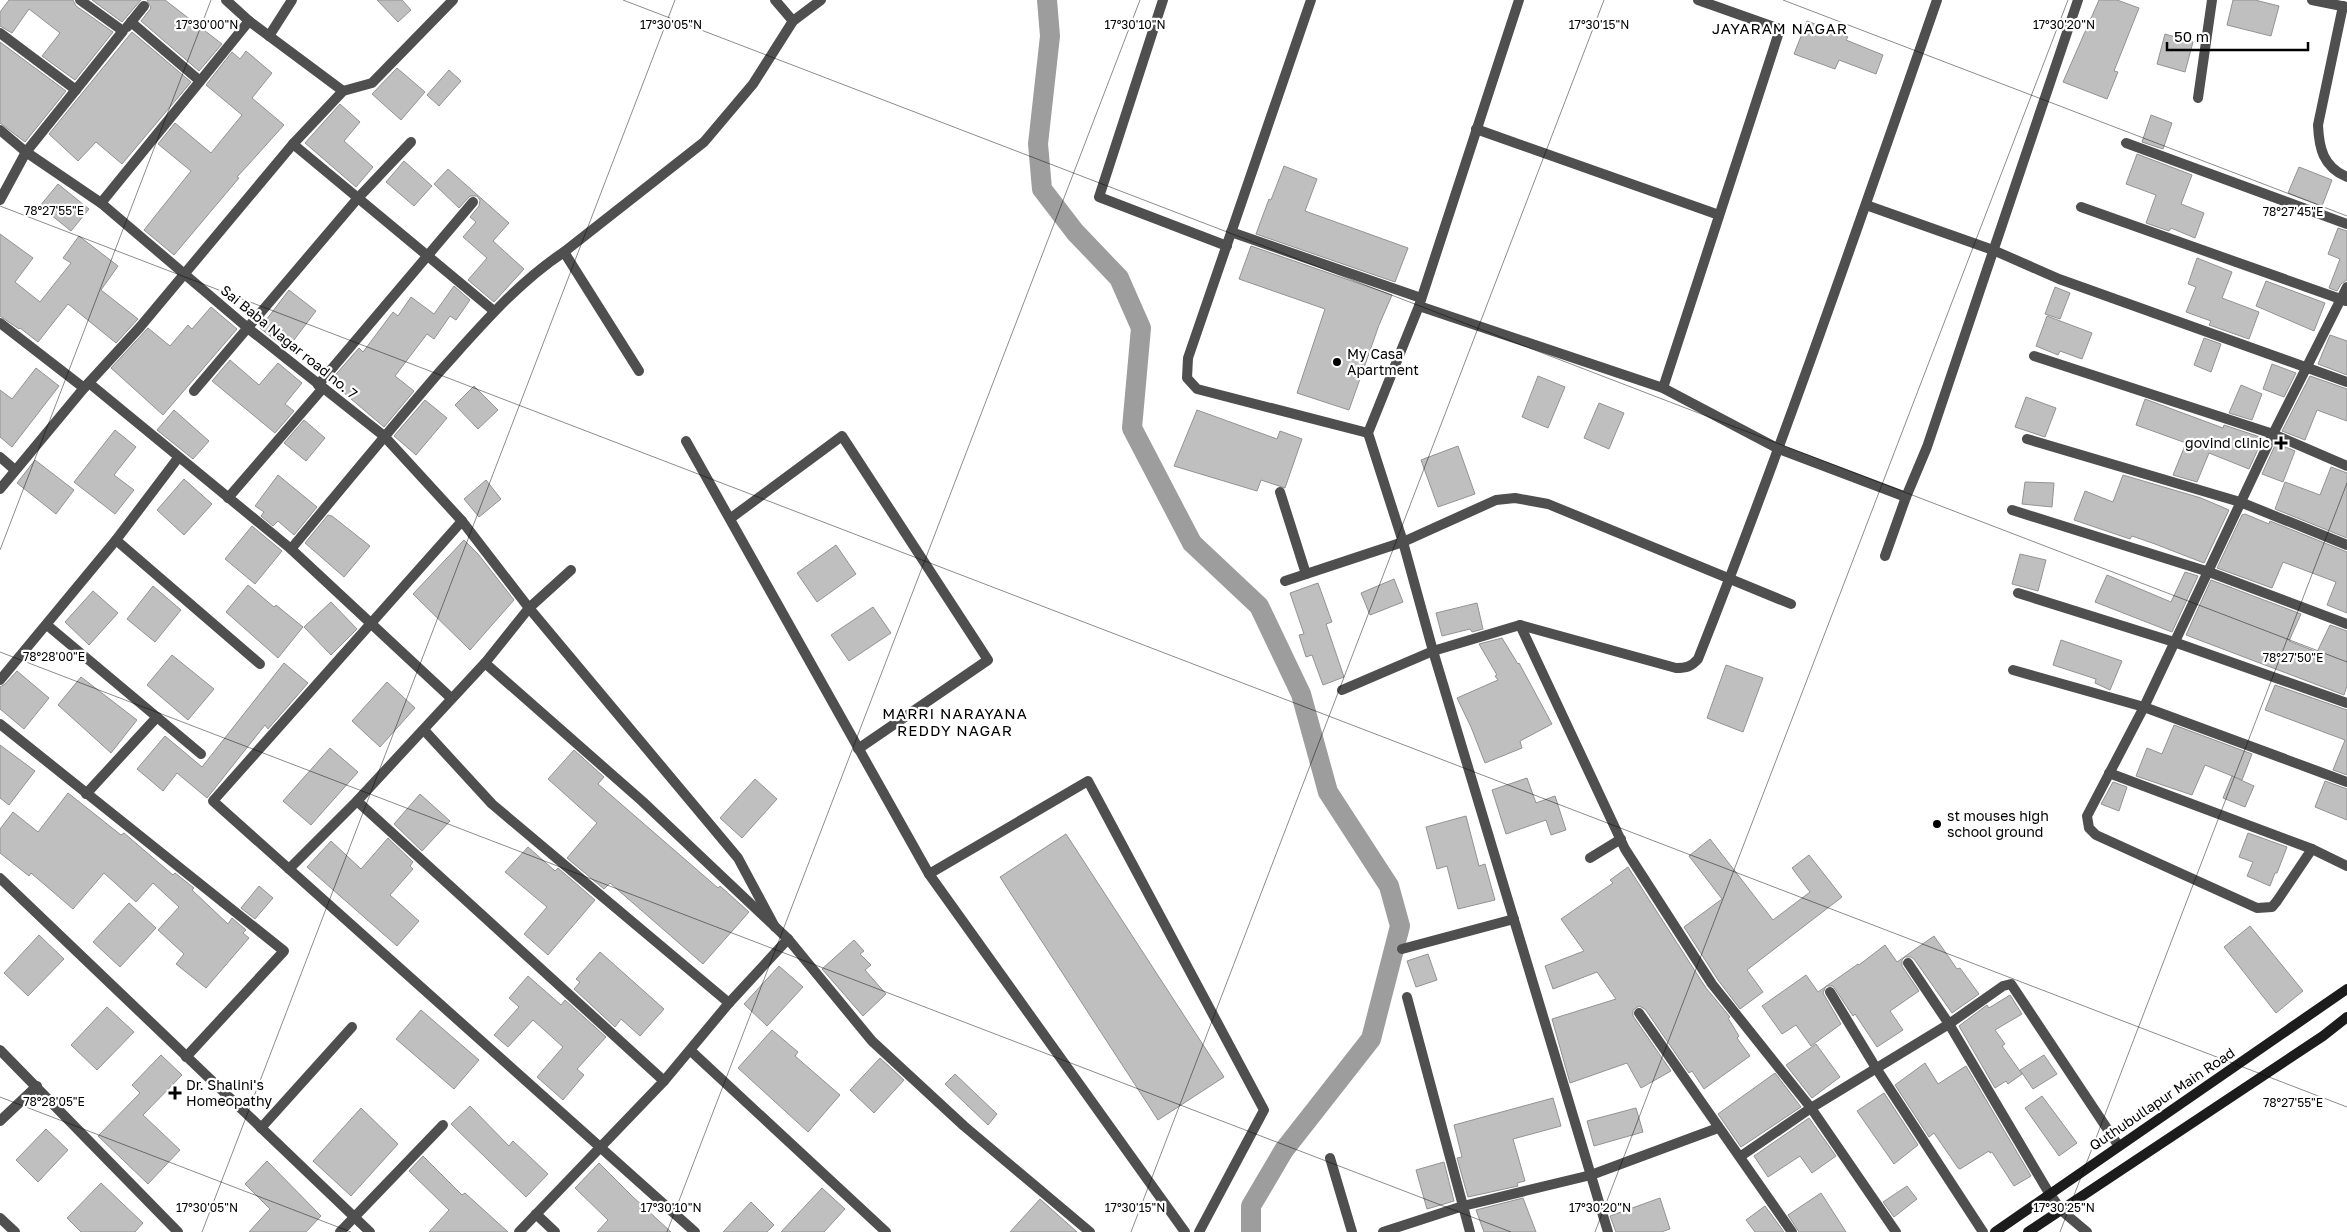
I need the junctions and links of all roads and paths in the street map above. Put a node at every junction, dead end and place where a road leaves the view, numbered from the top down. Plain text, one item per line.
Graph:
1 (80, 0) edge
2 (226, 0) edge
3 (292, 0) edge
4 (453, 0) edge
5 (775, 0) edge
6 (821, 0) edge
7 (1163, 0) edge
8 (1311, 0) edge
9 (1519, 0) edge
10 (1698, 0) edge
11 (1937, 0) edge
12 (2078, 0) edge
13 (2212, 0) edge
14 (2312, 0) edge
15 (144, 6) dead end
16 (2345, 6) edge
17 (249, 21) junction
18 (793, 21) junction
19 (131, 22) junction
20 (123, 31) junction
21 (0, 33) edge
22 (269, 36) junction
23 (200, 81) junction
24 (76, 90) junction
25 (343, 91) junction
26 (2198, 98) dead end
27 (0, 130) edge
28 (1476, 130) junction
29 (411, 142) dead end
30 (2126, 143) dead end
31 (293, 144) junction
32 (26, 152) junction
33 (2347, 177) edge
34 (358, 198) junction
35 (0, 200) edge
36 (473, 202) dead end
37 (101, 203) junction
38 (1866, 205) junction
39 (2081, 207) dead end
40 (1719, 215) junction
41 (2347, 224) edge
42 (1231, 232) junction
43 (1227, 246) junction
44 (1993, 250) junction
45 (564, 252) junction
46 (427, 256) junction
47 (183, 273) junction
48 (2347, 287) edge
49 (2344, 301) edge
50 (1420, 302) junction
51 (494, 311) junction
52 (0, 324) edge
53 (248, 329) junction
54 (2034, 356) dead end
55 (2308, 367) junction
56 (639, 371) dead end
57 (2347, 382) edge
58 (87, 386) junction
59 (320, 386) junction
60 (1664, 388) junction
61 (194, 391) dead end
62 (1368, 433) junction
63 (2273, 434) junction
64 (384, 436) junction
65 (2027, 438) dead end
66 (686, 441) dead end
67 (1779, 449) junction
68 (0, 457) edge
69 (178, 458) junction
70 (2347, 466) edge
71 (15, 470) junction
72 (0, 489) edge
73 (1280, 492) dead end
74 (1906, 496) junction
75 (228, 498) junction
76 (2240, 502) junction
77 (2012, 510) dead end
78 (731, 518) junction
79 (462, 521) junction
80 (116, 540) junction
81 (1403, 542) junction
82 (2347, 545) edge
83 (291, 549) junction
84 (1884, 556) dead end
85 (571, 570) dead end
86 (2209, 572) junction
87 (1306, 574) junction
88 (1729, 580) junction
89 (1285, 582) dead end
90 (2018, 593) dead end
91 (1791, 604) dead end
92 (529, 608) junction
93 (371, 623) junction
94 (2347, 624) edge
95 (47, 625) junction
96 (1520, 625) junction
97 (2174, 642) junction
98 (1433, 651) junction
99 (486, 663) junction
100 (260, 664) dead end
101 (2013, 670) dead end
102 (0, 680) edge
103 (1342, 690) dead end
104 (451, 698) junction
105 (2347, 703) edge
106 (2144, 707) junction
107 (157, 717) junction
108 (0, 724) edge
109 (424, 730) junction
110 (858, 750) junction
111 (201, 754) dead end
112 (2109, 773) junction
113 (2347, 782) edge
114 (86, 794) junction
115 (357, 801) junction
116 (1620, 839) junction
117 (2312, 849) junction
118 (1590, 858) dead end
119 (2347, 866) edge
120 (289, 869) junction
121 (929, 874) junction
122 (0, 878) edge
123 (1514, 919) junction
124 (775, 927) junction
125 (788, 940) junction
126 (1402, 949) dead end
127 (1908, 963) dead end
128 (2347, 990) edge
129 (1830, 992) dead end
130 (1407, 997) dead end
131 (728, 1003) junction
132 (1639, 1013) dead end
133 (2347, 1017) edge
134 (1949, 1024) junction
135 (352, 1026) dead end
136 (0, 1050) edge
137 (691, 1050) junction
138 (186, 1057) junction
139 (1876, 1068) junction
140 (664, 1081) junction
141 (38, 1086) junction
142 (1811, 1108) junction
143 (0, 1121) edge
144 (443, 1125) dead end
145 (261, 1128) junction
146 (1718, 1128) junction
147 (2118, 1145) junction
148 (598, 1148) junction
149 (1741, 1156) junction
150 (1330, 1158) dead end
151 (1591, 1175) junction
152 (2049, 1193) junction
153 (1463, 1206) junction
154 (2062, 1211) junction
155 (536, 1214) junction
156 (355, 1217) junction
157 (0, 1218) edge
158 (15, 1232) edge
159 (178, 1232) edge
160 (340, 1232) edge
161 (370, 1232) edge
162 (519, 1232) edge
163 (555, 1232) edge
164 (694, 1232) edge
165 (886, 1232) edge
166 (1090, 1232) edge
167 (1185, 1232) edge
168 (1199, 1232) edge
169 (1352, 1232) edge
170 (1383, 1232) edge
171 (1470, 1232) edge
172 (1608, 1232) edge
173 (1792, 1232) edge
174 (1896, 1232) edge
175 (1983, 1232) edge
176 (1994, 1232) edge
177 (2028, 1232) edge
178 (2087, 1232) edge

1 - 20 street
2 - 17 street
3 - 22 street
4 - 25 street
5 - 18 street
6 - 18 street
7 - 43 street
8 - 42 street
9 - 28 street
10 - 40 street
11 - 38 street
12 - 44 street
13 - 26 street
14 - 16 street
15 - 19 street
16 - 33 street
17 - 22 street
17 - 23 street
18 - 45 street
19 - 20 street
19 - 23 street
20 - 24 street
21 - 24 street
22 - 25 street
23 - 37 street
24 - 32 street
25 - 31 street
27 - 32 street, Sai Baba Nagar road no. 7
28 - 40 street
28 - 50 street
29 - 34 street
30 - 41 street
31 - 34 street
31 - 47 street
32 - 35 street
32 - 37 street, Sai Baba Nagar road no. 7
34 - 46 street
34 - 53 street
36 - 46 street
37 - 47 street, Sai Baba Nagar road no. 7
38 - 44 street
38 - 67 street
39 - 49 street
40 - 60 street
42 - 43 street
42 - 50 street
43 - 62 street
44 - 55 street
44 - 74 street
45 - 51 street
45 - 56 street
46 - 51 street
46 - 59 street
47 - 53 street, Sai Baba Nagar road no. 7
47 - 58 street
48 - 49 street
49 - 55 street
50 - 60 street
50 - 62 street
51 - 64 street
52 - 58 street
53 - 59 street, Sai Baba Nagar road no. 7
53 - 61 street
54 - 63 street
55 - 57 street
55 - 63 street
58 - 69 street
58 - 71 street
59 - 64 street, Sai Baba Nagar road no. 7
59 - 75 street
60 - 67 street
62 - 81 street
63 - 70 street
63 - 76 street
64 - 79 street, Sai Baba Nagar road no. 7
64 - 83 street
65 - 76 street
66 - 78 street
67 - 74 street
67 - 88 street
68 - 71 street
69 - 75 street
69 - 80 street
71 - 72 street
73 - 87 street
74 - 84 street
75 - 83 street
76 - 82 street
76 - 86 street
77 - 86 street
78 - 110 street
78 - 110 street
79 - 92 street, Sai Baba Nagar road no. 7
79 - 93 street
80 - 95 street
80 - 100 street
81 - 87 street
81 - 88 street
81 - 98 street
83 - 93 street
85 - 92 street
86 - 94 street
86 - 97 street
87 - 89 street
88 - 91 street
88 - 96 street
90 - 97 street
92 - 99 street
92 - 124 street, Sai Baba Nagar road no. 7
93 - 104 street
93 - 120 street
95 - 102 street
95 - 107 street
96 - 98 street
96 - 116 street
97 - 105 street
97 - 106 street
98 - 103 street
98 - 123 street
99 - 104 street
99 - 124 street
101 - 106 street
104 - 109 street
106 - 112 street
106 - 113 street
107 - 111 street
107 - 114 street
108 - 114 street
109 - 115 street
109 - 131 street
110 - 121 street
112 - 117 street
112 - 117 street
114 - 138 street
115 - 120 street
115 - 140 street
116 - 118 street
116 - 142 street
117 - 119 street
120 - 148 street
121 - 167 street
121 - 168 street
122 - 138 street
123 - 126 street
123 - 151 street
124 - 125 street
125 - 131 street
125 - 166 street
127 - 134 street
128 - 147 main road, Quthubullapur Main Road
129 - 139 street
130 - 153 street
131 - 137 street
132 - 146 street
133 - 154 main road
134 - 139 street
134 - 147 street
134 - 152 street
135 - 145 street
136 - 141 street
137 - 140 street
137 - 165 street
138 - 145 street
139 - 142 street
139 - 175 street
140 - 148 street
141 - 143 street
141 - 159 street
142 - 149 street
142 - 174 street
144 - 156 street
145 - 156 street
146 - 149 street
146 - 151 street
147 - 152 main road, Quthubullapur Main Road
148 - 155 street
148 - 164 street
149 - 173 street
150 - 169 street
151 - 153 street
151 - 172 street
152 - 154 street
152 - 176 main road, Quthubullapur Main Road
153 - 170 street
153 - 171 street
154 - 177 main road
154 - 178 street
155 - 162 street
155 - 163 street
156 - 160 street
156 - 161 street
157 - 158 street

